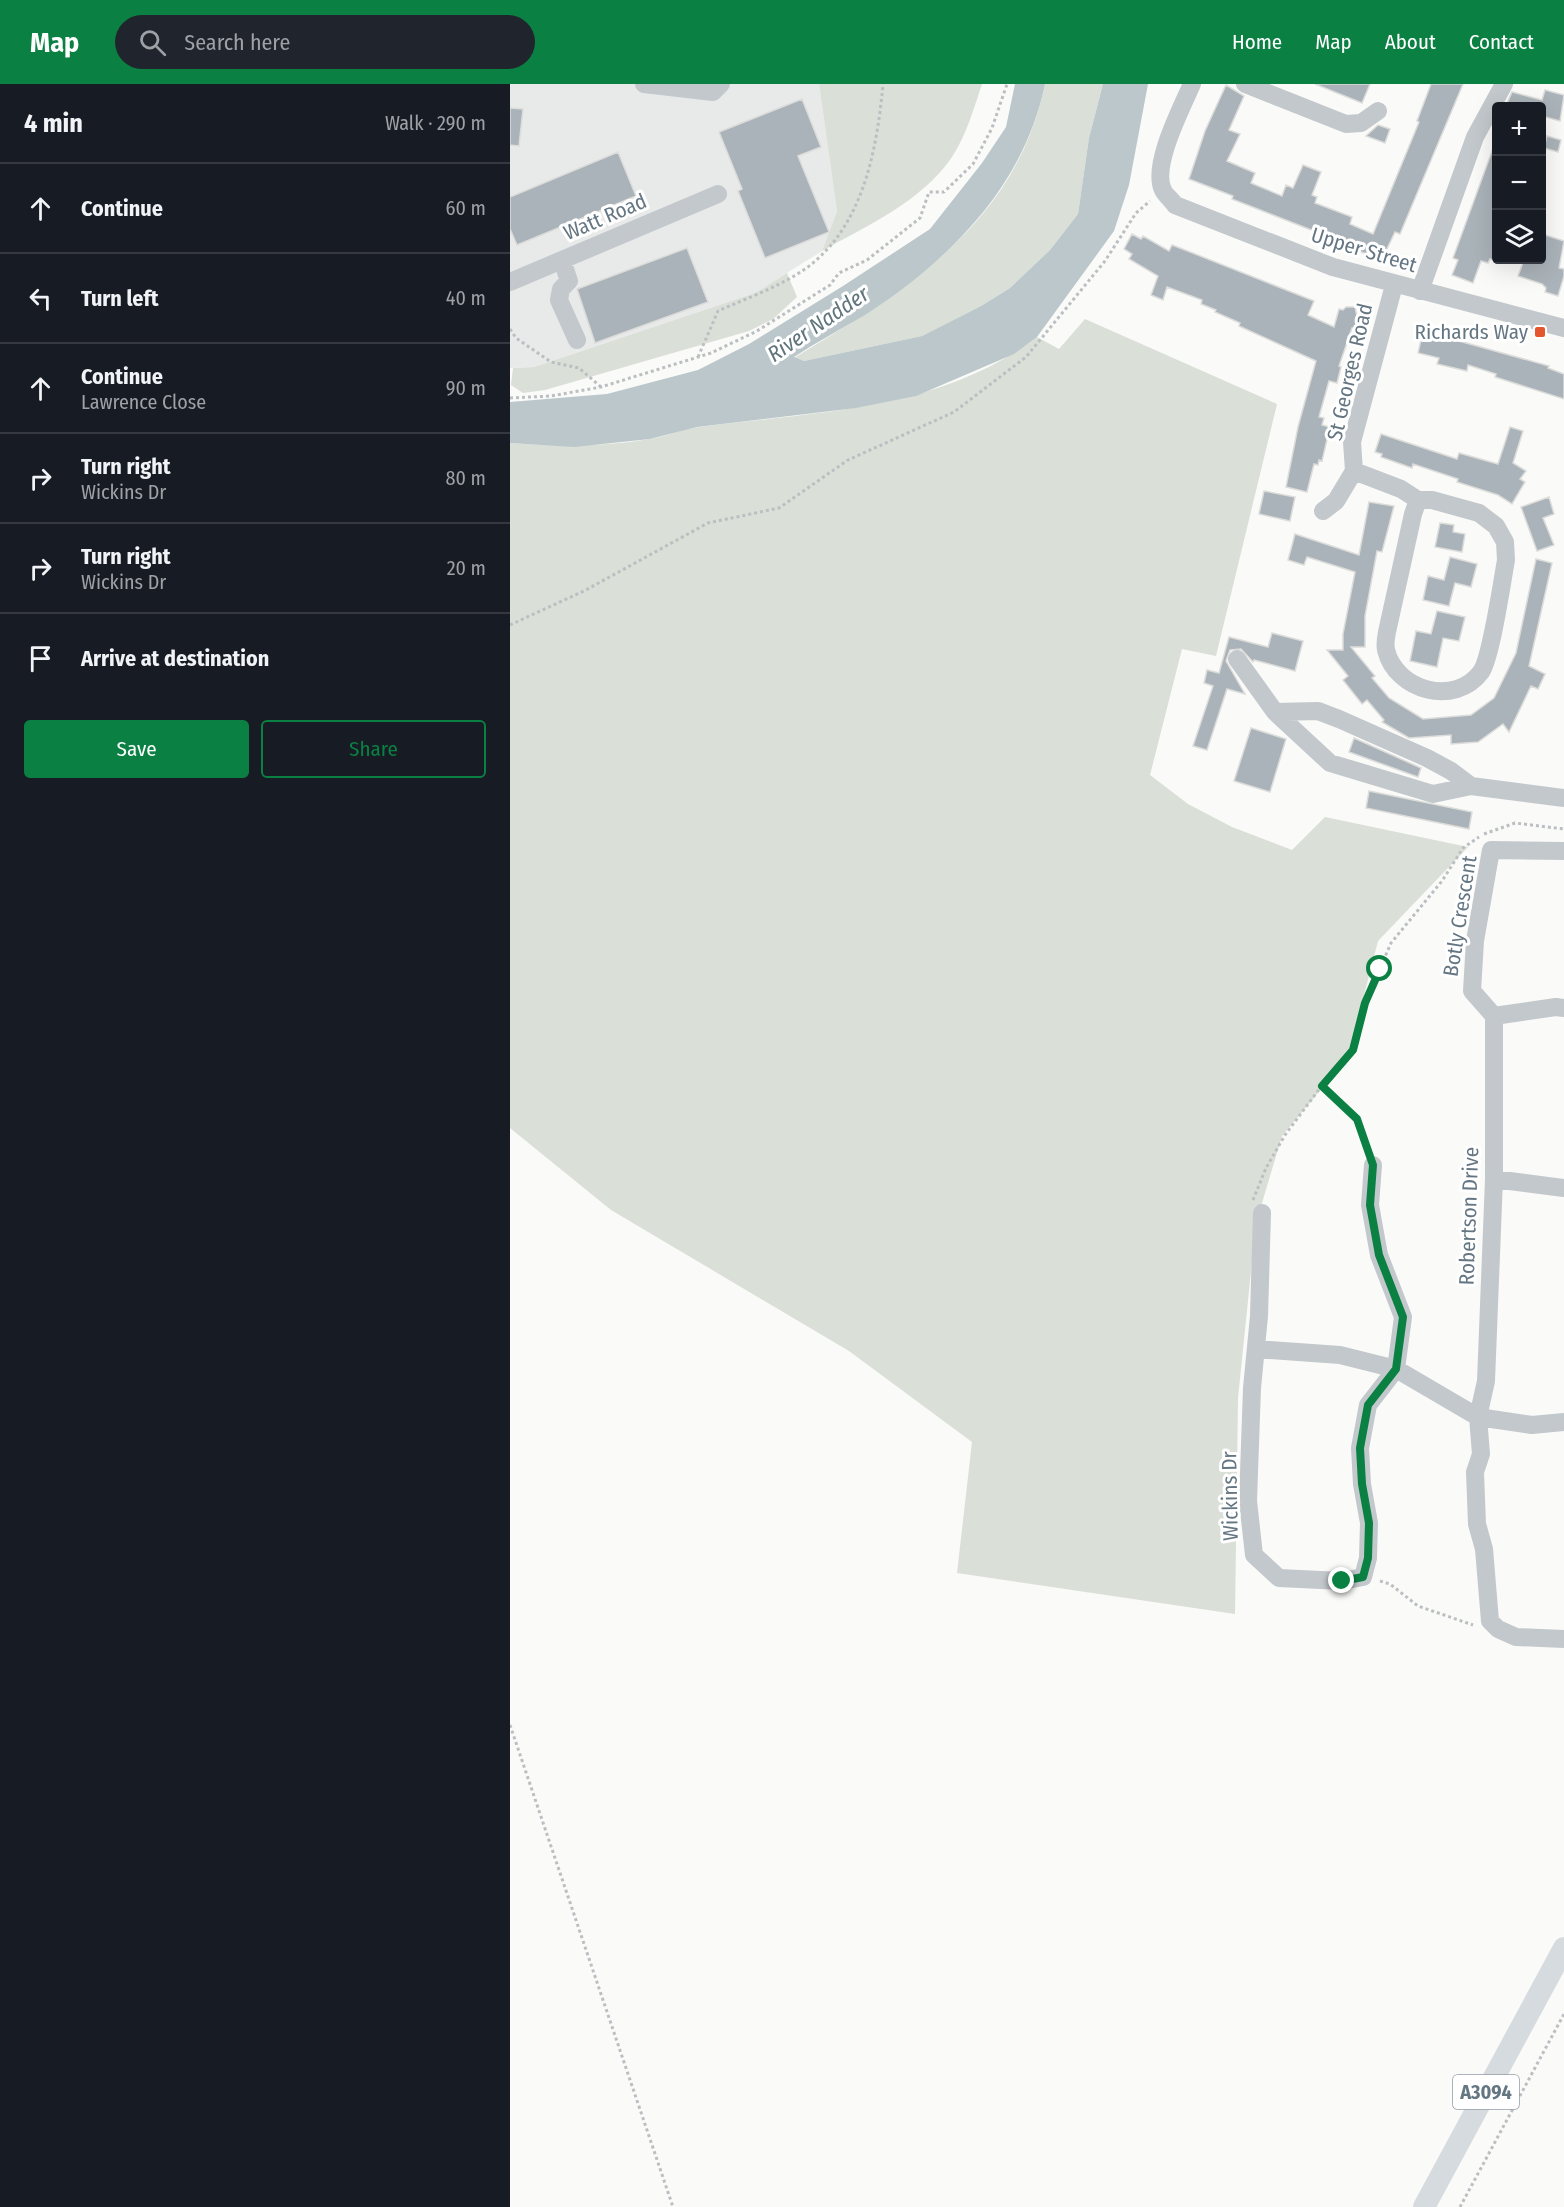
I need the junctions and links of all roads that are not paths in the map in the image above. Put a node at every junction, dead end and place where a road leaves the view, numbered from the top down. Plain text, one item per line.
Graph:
1 (644, 84) edge
2 (721, 84) edge
3 (1192, 84) edge
4 (1245, 84) edge
5 (1504, 84) edge
6 (1378, 111) dead end
7 (718, 194) dead end
8 (562, 260) junction
9 (510, 282) edge
10 (1394, 285) junction
11 (1420, 291) junction
12 (1564, 328) edge
13 (577, 340) dead end
14 (1354, 471) junction
15 (1418, 500) junction
16 (1323, 511) dead end
17 (1237, 659) dead end
18 (1275, 712) junction
19 (1471, 786) junction
20 (1564, 798) edge
21 (1564, 851) edge
22 (1564, 1008) edge
23 (1494, 1016) junction
24 (1373, 1165) road end
25 (1494, 1179) junction
26 (1564, 1188) edge
27 (1262, 1213) road end
28 (1256, 1349) junction
29 (1396, 1369) junction
30 (1478, 1416) junction
31 (1564, 1422) edge
32 (1564, 1639) edge
33 (1564, 1948) edge
34 (1424, 2207) edge

1 - 2 street
3 - 10 street, Upper Street
4 - 6 street
5 - 11 street
7 - 8 street, Watt Road
8 - 9 street, Watt Road
8 - 13 street
10 - 11 street, Upper Street
10 - 14 street, St Georges Road
11 - 12 street, Upper Street
14 - 15 street, St Georges Road
14 - 16 street, St Georges Road
15 - 15 street, St Georges Road
17 - 18 street
18 - 19 street
18 - 19 street
19 - 20 street
21 - 23 street, Botly Crescent
22 - 23 street
23 - 25 street, Robertson Drive
24 - 29 street
25 - 26 street
25 - 30 street, Robertson Drive
27 - 28 street, Wickins Dr
28 - 29 street
28 - 29 street, Wickins Dr
29 - 30 street
30 - 31 street
30 - 32 street, Robertson Drive
33 - 34 main road, A3094

